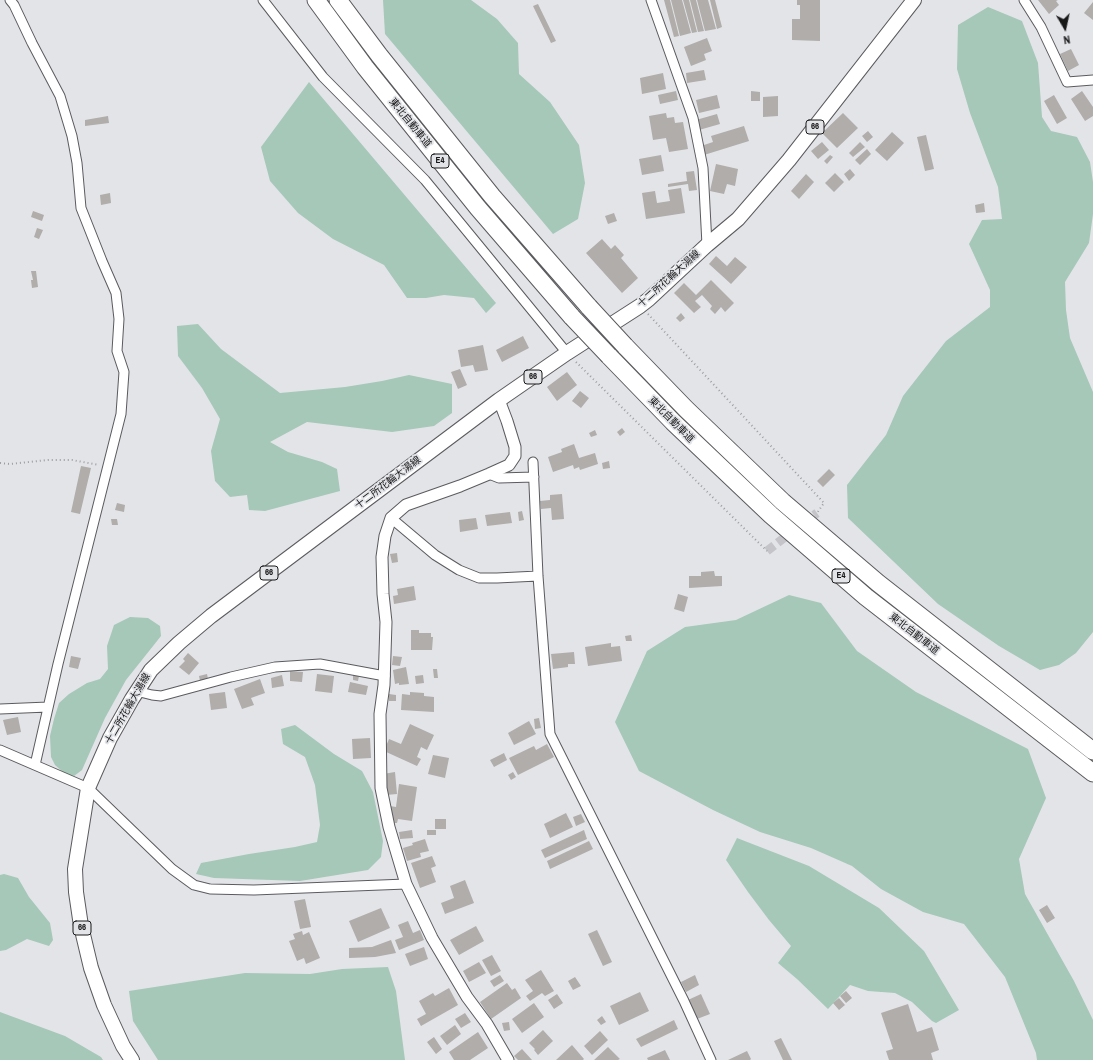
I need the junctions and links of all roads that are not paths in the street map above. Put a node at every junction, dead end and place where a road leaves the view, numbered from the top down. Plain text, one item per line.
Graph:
1 (10, 0) edge
2 (264, 0) edge
3 (316, 0) edge
4 (338, 0) edge
5 (651, 0) edge
6 (914, 0) edge
7 (1024, 0) edge
8 (1093, 80) edge
9 (707, 245) junction
10 (567, 353) junction
11 (499, 400) junction
12 (533, 462) dead end
13 (490, 474) junction
14 (534, 477) junction
15 (391, 518) junction
16 (538, 576) junction
17 (385, 676) junction
18 (136, 691) junction
19 (48, 707) junction
20 (0, 709) edge
21 (0, 750) edge
22 (1093, 750) edge
23 (36, 765) junction
24 (1093, 773) edge
25 (88, 788) junction
26 (406, 884) junction
27 (132, 1060) edge
28 (508, 1060) edge
29 (711, 1060) edge

1 - 19 street
2 - 10 street
3 - 24 highway, 東北自動車道 / E4, bridge
4 - 22 highway, 東北自動車道 / E4, bridge
5 - 9 street
6 - 9 main road, 十二所花輪大湯線 / 66
7 - 8 street
9 - 10 main road, 十二所花輪大湯線 / 66
10 - 11 main road, 十二所花輪大湯線 / 66
11 - 13 street
11 - 18 main road, 十二所花輪大湯線 / 66
12 - 14 street
13 - 14 street
13 - 15 street
14 - 16 street
15 - 16 street
15 - 17 street
16 - 29 street
17 - 18 street
17 - 26 street
18 - 25 main road, 十二所花輪大湯線 / 66
19 - 20 street
19 - 23 street
21 - 23 street
23 - 25 street
25 - 26 street
25 - 27 main road, 十二所花輪大湯線 / 66
26 - 28 street

